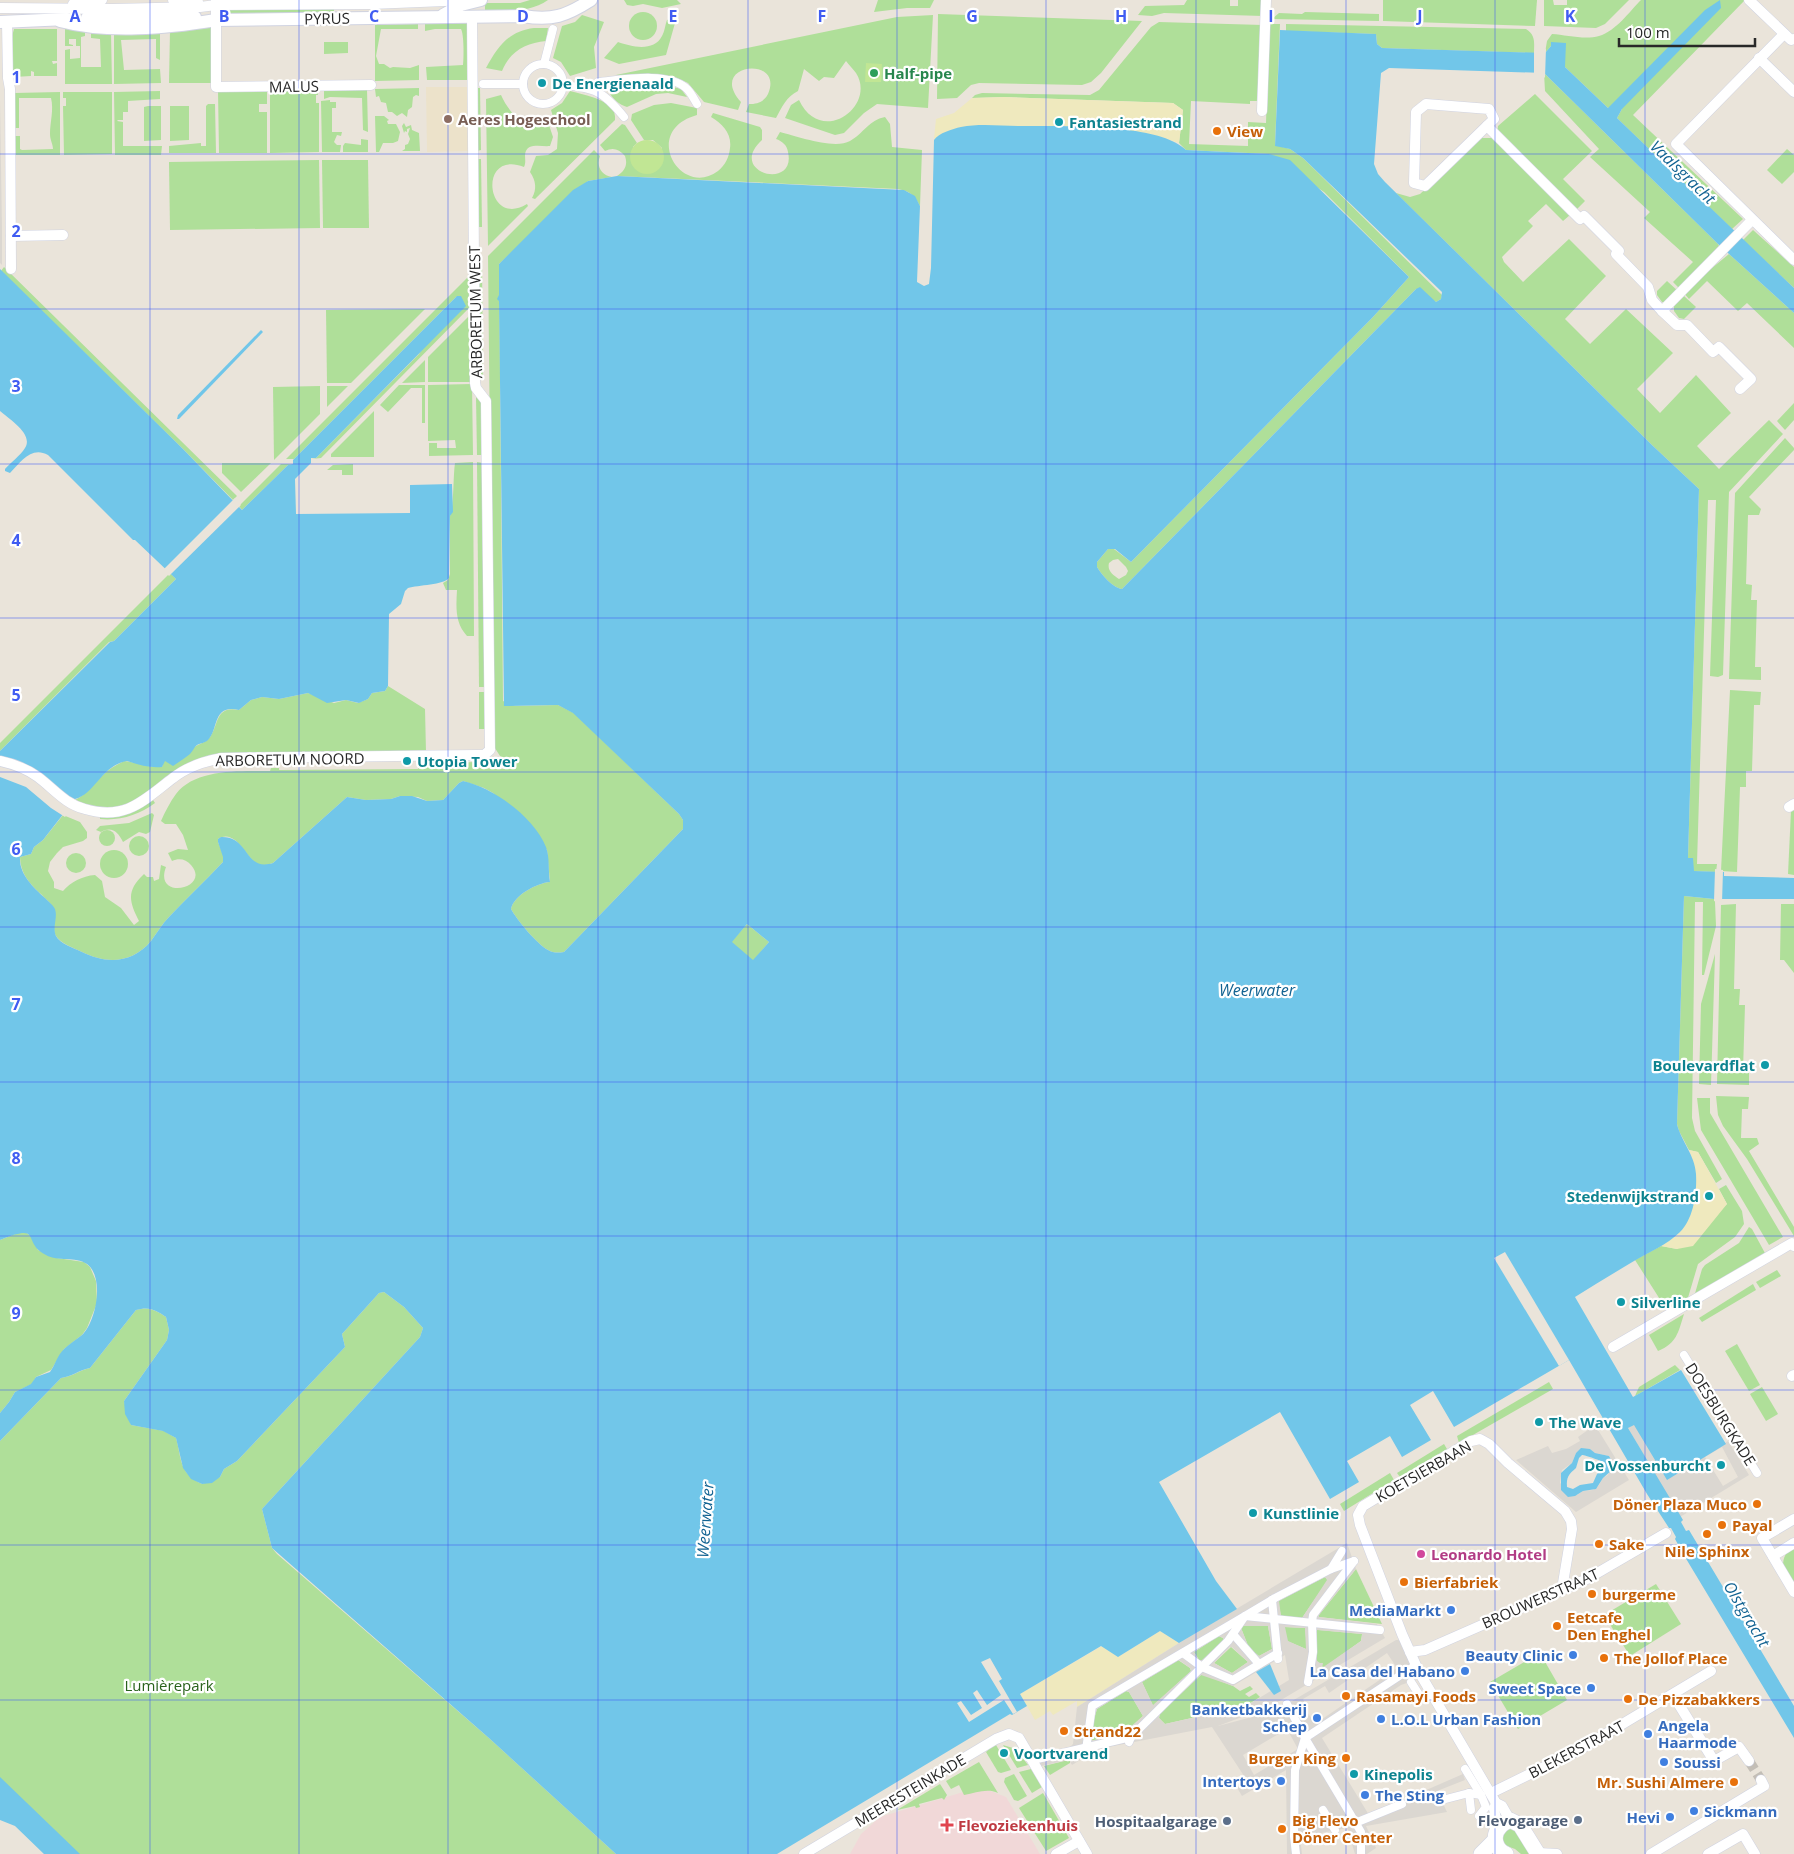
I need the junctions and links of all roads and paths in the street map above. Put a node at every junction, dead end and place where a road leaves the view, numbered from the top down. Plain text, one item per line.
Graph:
1 (102, 0) edge
2 (174, 0) edge
3 (474, 0) edge
4 (481, 0) edge
5 (578, 0) edge
6 (591, 0) edge
7 (1266, 0) edge
8 (1749, 0) edge
9 (438, 1) edge
10 (216, 3) edge
11 (0, 8) edge
12 (454, 10) junction
13 (572, 12) junction
14 (60, 14) junction
15 (477, 16) junction
16 (438, 17) junction
17 (216, 20) junction
18 (4, 22) edge
19 (553, 29) dead end
20 (1784, 34) junction
21 (1794, 39) edge
22 (1759, 58) junction
23 (544, 64) junction
24 (598, 72) dead end
25 (598, 82) junction
26 (483, 84) dead end
27 (523, 84) junction
28 (372, 85) dead end
29 (562, 85) junction
30 (598, 92) junction
31 (1794, 92) edge
32 (697, 104) dead end
33 (1262, 111) dead end
34 (624, 117) dead end
35 (1487, 126) junction
36 (1752, 220) junction
37 (63, 235) dead end
38 (11, 236) junction
39 (1794, 260) edge
40 (12, 269) dead end
41 (1662, 311) junction
42 (1740, 389) dead end
43 (488, 753) joint
44 (0, 761) edge
45 (1793, 1244) edge
46 (1613, 1347) dead end
47 (1684, 1355) dead end
48 (1757, 1473) dead end
49 (1794, 1520) edge
50 (1666, 1533) dead end
51 (1794, 1543) edge
52 (1342, 1551) dead end
53 (1773, 1556) junction
54 (1331, 1569) junction
55 (1562, 1589) junction
56 (1794, 1592) edge
57 (1272, 1600) junction
58 (1246, 1616) junction
59 (1274, 1619) junction
60 (1312, 1624) junction
61 (1380, 1630) dead end
62 (1233, 1634) junction
63 (1410, 1652) junction
64 (1183, 1653) junction
65 (1259, 1664) junction
66 (1416, 1665) junction
67 (1202, 1667) junction
68 (1711, 1671) dead end
69 (1308, 1682) dead end
70 (1411, 1682) dead end
71 (1418, 1693) dead end
72 (1673, 1695) junction
73 (1287, 1704) dead end
74 (1305, 1738) junction
75 (1085, 1749) junction
76 (1037, 1759) dead end
77 (1748, 1761) tunnel mouth
78 (1464, 1769) dead end
79 (1763, 1783) dead end
80 (1469, 1793) junction
81 (1486, 1794) junction
82 (1442, 1800) dead end
83 (1402, 1804) dead end
84 (1323, 1810) dead end
85 (1471, 1810) dead end
86 (1479, 1816) dead end
87 (1357, 1825) junction
88 (1335, 1830) dead end
89 (1079, 1841) junction
90 (1502, 1841) edge
91 (1538, 1853) edge
92 (804, 1854) edge
93 (1056, 1854) edge
94 (1087, 1854) edge
95 (1296, 1854) edge
96 (1361, 1854) edge
97 (1481, 1854) edge
98 (1556, 1854) edge
99 (1651, 1854) edge
100 (1708, 1854) edge
101 (1755, 1854) edge

1 - 14 street, PYRUS
2 - 10 street, PYRUS
3 - 9 street, PYRUS
4 - 12 street, PYRUS
5 - 13 street
6 - 13 street, PYRUS
7 - 33 street
8 - 20 street
9 - 10 street, PYRUS
9 - 12 street
10 - 14 street, PYRUS
10 - 17 street
11 - 14 street, PYRUS
12 - 15 street
12 - 16 street, PYRUS
13 - 15 street, PYRUS
14 - 17 street, PYRUS
14 - 18 street, PYRUS
15 - 16 street, PYRUS
15 - 43 street, ARBORETUM WEST
16 - 17 street, PYRUS
17 - 28 street, MALUS
18 - 38 street
19 - 23 street
20 - 21 street
20 - 22 street
22 - 31 street
22 - 36 street
23 - 27 street
23 - 29 street
24 - 25 street
25 - 30 street
25 - 32 street
26 - 27 street
27 - 29 street
29 - 30 street
30 - 34 street
35 - 35 street
35 - 41 street
36 - 39 street
36 - 41 street
37 - 38 street
38 - 40 street
41 - 42 street
43 - 44 street, ARBORETUM NOORD
45 - 46 street
47 - 48 street, DOESBURGKADE
49 - 53 street
50 - 55 street, BROUWERSTRAAT
51 - 53 street
52 - 54 street
53 - 56 street
54 - 57 street
54 - 60 street
55 - 63 street, BROUWERSTRAAT
55 - 63 street, KOETSIERBAAN
57 - 58 street
57 - 59 street
58 - 59 street
58 - 62 street
58 - 64 street
59 - 60 street
59 - 65 street
60 - 61 street
60 - 69 street
62 - 65 street
62 - 67 street
63 - 66 street, KOETSIERBAAN
64 - 67 street
64 - 75 street
65 - 67 street
66 - 74 street
66 - 81 street, KOETSIERBAAN
67 - 75 street
68 - 72 street, BLEKERSTRAAT
70 - 71 street
72 - 77 street
72 - 81 street, BLEKERSTRAAT
73 - 74 street
74 - 87 street
74 - 95 street
75 - 76 street
78 - 81 street
79 - 99 street
80 - 81 street
80 - 82 street
80 - 85 street
81 - 86 street
81 - 90 street, KOETSIERBAAN
83 - 87 street
84 - 88 street
87 - 96 street
89 - 92 street, MEERESTEINKADE
89 - 93 street
89 - 94 street
90 - 91 main road
90 - 97 main road
91 - 98 street
100 - 101 street

